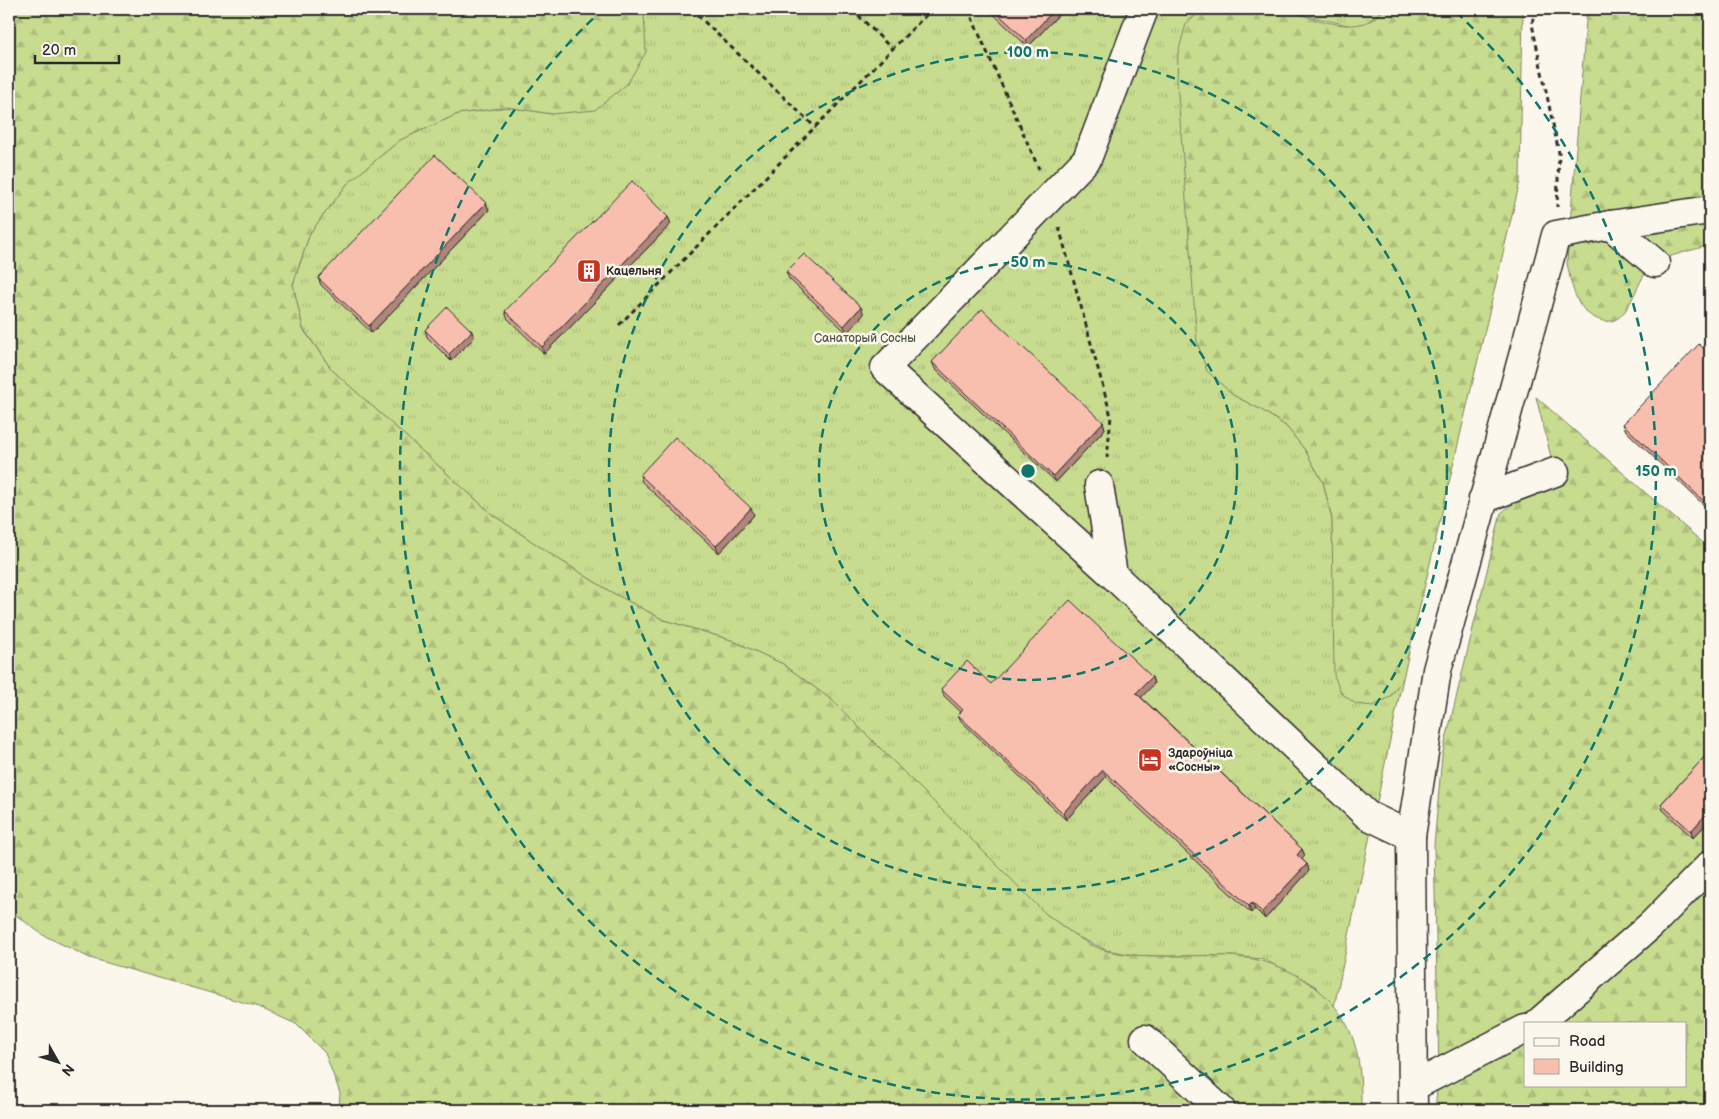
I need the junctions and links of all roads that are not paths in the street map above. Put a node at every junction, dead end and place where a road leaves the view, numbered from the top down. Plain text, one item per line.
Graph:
1 (1144, 9) edge
2 (1710, 212) edge
3 (1610, 225) junction
4 (1655, 263) dead end
5 (1555, 472) dead end
6 (1099, 485) road end
7 (1483, 499) junction
8 (1113, 575) junction
9 (1411, 836) junction
10 (1710, 865) edge
11 (1539, 1022) edge
12 (1524, 1030) edge
13 (1145, 1039) dead end
14 (1413, 1098) edge
15 (1221, 1110) edge

1 - 8 street
2 - 3 street
3 - 4 street
3 - 7 street
5 - 7 street
6 - 8 street
7 - 9 street
8 - 9 street
9 - 14 street
10 - 11 street
12 - 14 street
13 - 15 street

